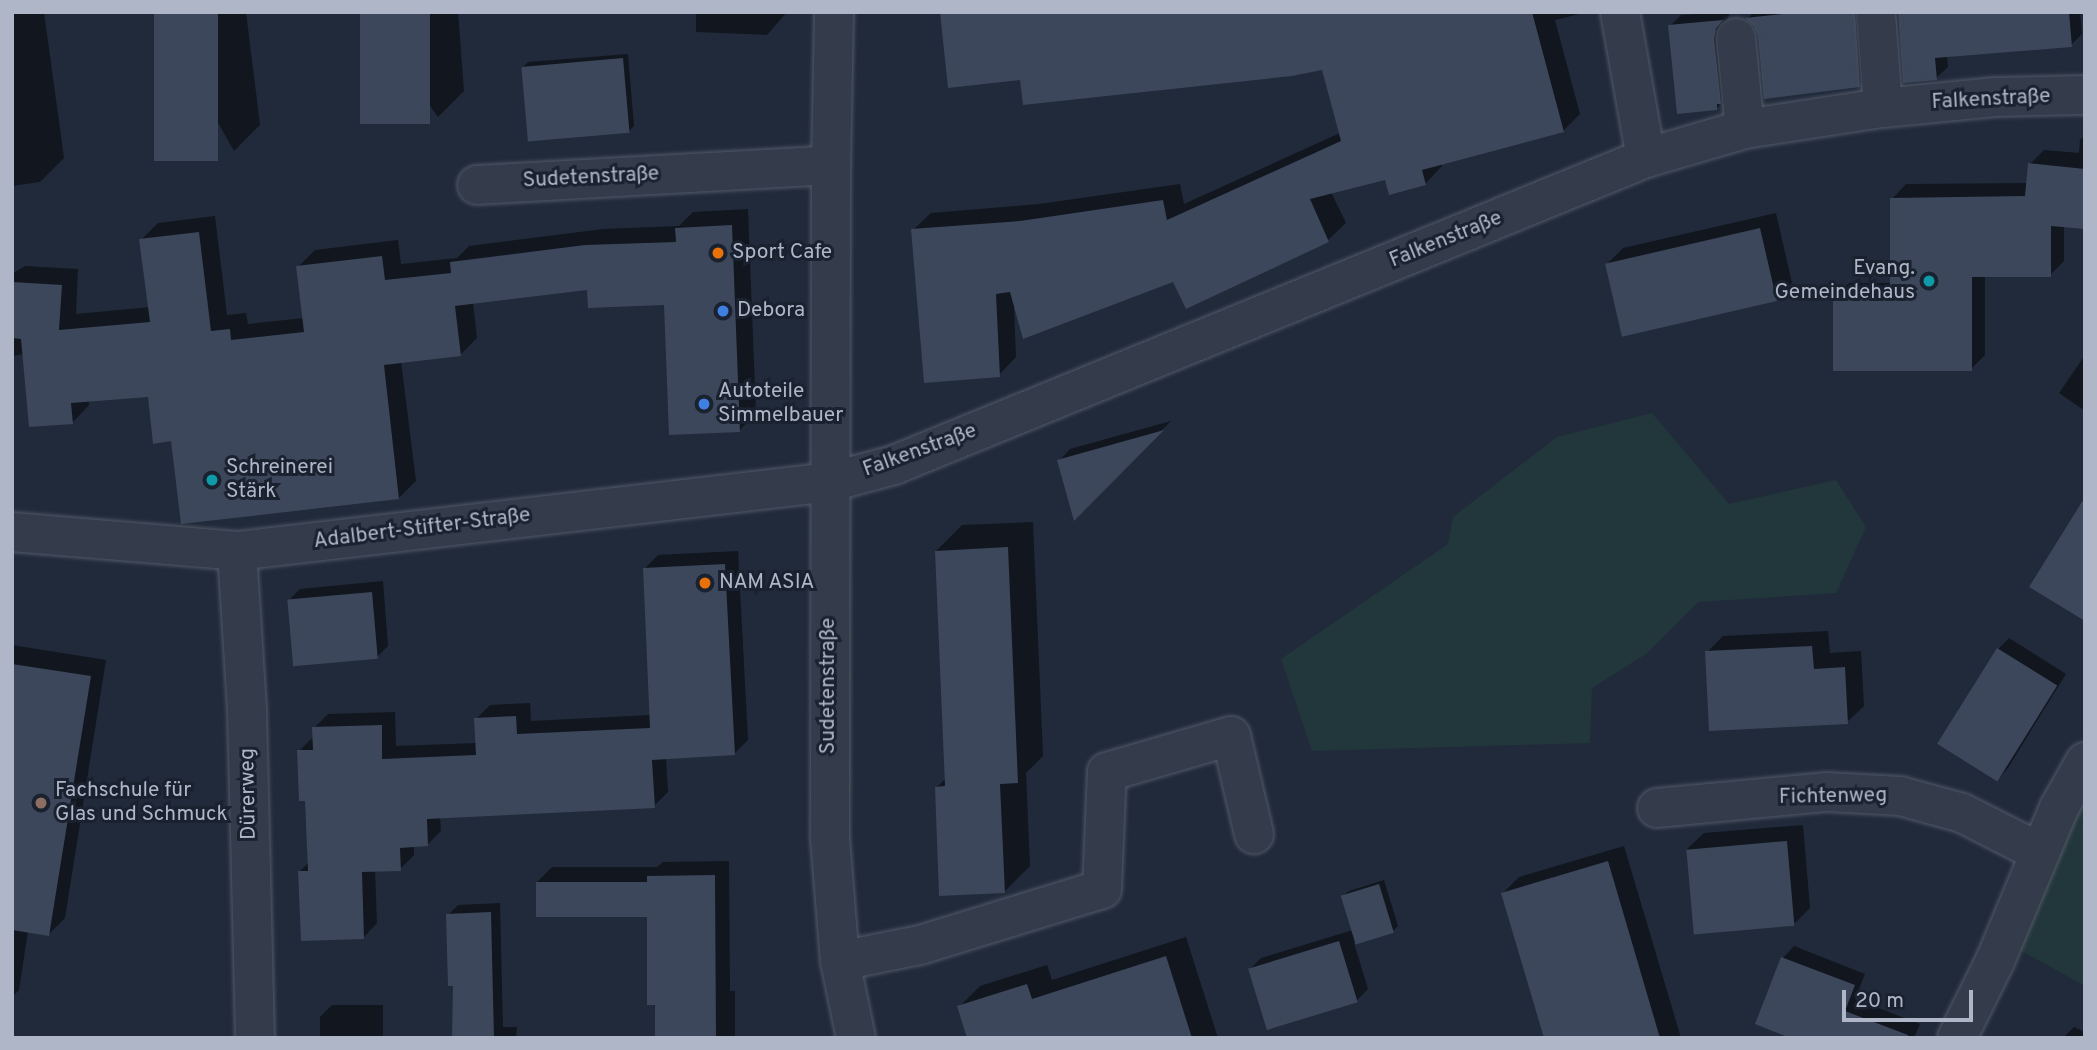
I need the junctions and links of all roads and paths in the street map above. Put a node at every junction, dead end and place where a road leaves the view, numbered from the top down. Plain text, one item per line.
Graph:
1 (834, 12) edge
2 (1620, 12) edge
3 (1876, 14) dead end
4 (1736, 38) dead end
5 (2085, 95) edge
6 (1883, 107) junction
7 (1745, 129) junction
8 (1646, 158) junction
9 (831, 165) junction
10 (477, 185) dead end
11 (831, 482) junction
12 (12, 533) edge
13 (237, 551) junction
14 (2085, 762) edge
15 (1657, 808) dead end
16 (1254, 834) dead end
17 (2039, 852) junction
18 (840, 961) junction
19 (255, 1038) edge
20 (856, 1038) edge
21 (1957, 1038) edge

1 - 9 street, Sudetenstraße
2 - 8 street
3 - 6 street
4 - 7 street
5 - 6 street, Falkenstraße
6 - 7 street, Falkenstraße
7 - 8 street, Falkenstraße
8 - 11 street, Falkenstraße
9 - 10 street, Sudetenstraße
9 - 11 street, Sudetenstraße
11 - 13 street, Adalbert-Stifter-Straße
11 - 18 street, Sudetenstraße
12 - 13 street, Adalbert-Stifter-Straße
13 - 19 street, Dürerweg
14 - 17 street
15 - 17 street, Fichtenweg
16 - 18 street
17 - 21 street
18 - 20 street, Sudetenstraße

